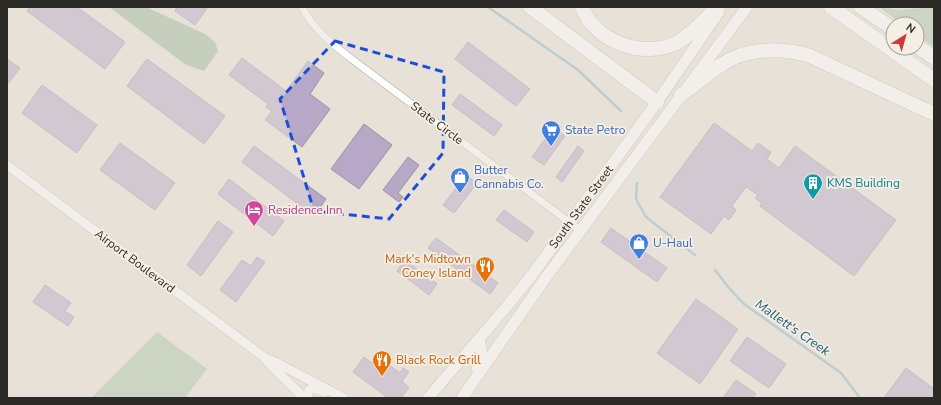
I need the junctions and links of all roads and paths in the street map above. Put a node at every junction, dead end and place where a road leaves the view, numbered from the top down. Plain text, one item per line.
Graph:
1 (302, 7) edge
2 (530, 7) edge
3 (582, 7) edge
4 (718, 7) edge
5 (723, 7) edge
6 (747, 7) edge
7 (831, 7) edge
8 (861, 7) edge
9 (885, 24) edge
10 (925, 52) edge
11 (934, 58) edge
12 (934, 80) edge
13 (681, 95) junction
14 (657, 102) junction
15 (934, 114) edge
16 (7, 165) edge
17 (590, 196) junction
18 (601, 203) junction
19 (570, 222) junction
20 (581, 231) junction
21 (479, 339) junction
22 (264, 357) junction
23 (305, 398) edge
24 (336, 398) edge
25 (344, 398) edge
26 (428, 398) edge
27 (458, 398) edge
28 (462, 398) edge

1 - 19 street, State Circle
2 - 14 highway
3 - 4 highway
5 - 14 main road, South State Street
6 - 13 main road, South State Street
7 - 12 highway
8 - 9 highway
10 - 11 highway
13 - 14 main road
13 - 15 highway
13 - 18 main road, South State Street
14 - 17 main road, South State Street
16 - 22 street, Airport Boulevard
17 - 18 street
17 - 19 main road, South State Street
18 - 20 main road, South State Street
19 - 20 street, State Circle
19 - 21 main road, South State Street
20 - 28 main road, South State Street
21 - 26 main road, South State Street
21 - 27 main road
22 - 23 street, Airport Boulevard
22 - 25 street, Airport Boulevard
23 - 24 street

